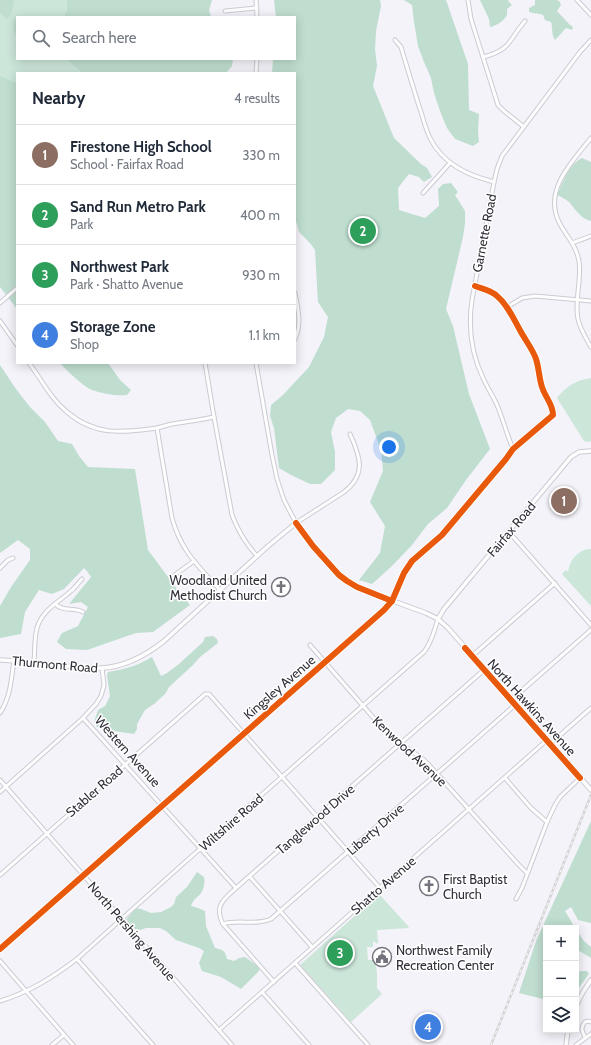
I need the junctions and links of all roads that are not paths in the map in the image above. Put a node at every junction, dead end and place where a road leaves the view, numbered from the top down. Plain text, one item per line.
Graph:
1 (256, 0) edge
2 (468, 0) edge
3 (577, 0) edge
4 (257, 8) junction
5 (225, 11) dead end
6 (591, 15) edge
7 (257, 16) edge
8 (525, 21) dead end
9 (395, 40) dead end
10 (591, 40) edge
11 (483, 57) junction
12 (257, 60) edge
13 (256, 72) edge
14 (524, 127) junction
15 (591, 138) edge
16 (450, 163) junction
17 (494, 182) junction
18 (423, 193) dead end
19 (591, 236) edge
20 (572, 243) junction
21 (475, 286) junction
22 (16, 289) edge
23 (296, 298) edge
24 (577, 300) junction
25 (591, 301) edge
26 (0, 303) edge
27 (506, 306) junction
28 (0, 321) edge
29 (296, 337) edge
30 (16, 344) edge
31 (591, 347) edge
32 (30, 364) edge
33 (205, 364) edge
34 (257, 364) edge
35 (214, 417) junction
36 (157, 428) junction
37 (350, 434) dead end
38 (512, 449) junction
39 (591, 450) edge
40 (296, 523) junction
41 (509, 532) junction
42 (257, 556) junction
43 (13, 558) dead end
44 (194, 561) junction
45 (0, 568) edge
46 (172, 577) dead end
47 (82, 579) dead end
48 (555, 583) junction
49 (220, 590) junction
50 (392, 601) junction
51 (55, 604) junction
52 (83, 612) dead end
53 (438, 619) junction
54 (591, 624) edge
55 (591, 630) edge
56 (310, 645) dead end
57 (472, 656) junction
58 (0, 660) edge
59 (14, 661) junction
60 (34, 662) junction
61 (325, 662) junction
62 (102, 668) junction
63 (484, 670) junction
64 (511, 700) junction
65 (515, 705) junction
66 (363, 706) junction
67 (591, 708) edge
68 (0, 713) edge
69 (83, 718) junction
70 (244, 733) junction
71 (547, 740) junction
72 (400, 744) junction
73 (550, 744) junction
74 (125, 765) junction
75 (437, 774) junction
76 (282, 777) junction
77 (505, 778) junction
78 (580, 778) junction
79 (0, 780) edge
80 (6, 787) junction
81 (591, 790) edge
82 (0, 792) edge
83 (162, 805) junction
84 (469, 810) junction
85 (317, 817) junction
86 (547, 822) junction
87 (47, 833) junction
88 (201, 849) junction
89 (348, 852) junction
90 (527, 873) junction
91 (0, 875) edge
92 (83, 875) junction
93 (250, 877) junction
94 (236, 888) junction
95 (380, 888) junction
96 (516, 900) dead end
97 (281, 912) junction
98 (122, 919) junction
99 (223, 924) junction
100 (312, 947) junction
101 (0, 948) edge
102 (77, 959) junction
103 (0, 962) edge
104 (295, 963) junction
105 (591, 980) edge
106 (274, 982) junction
107 (26, 991) junction
108 (262, 992) junction
109 (579, 1000) edge
110 (0, 1001) edge
111 (591, 1022) edge
112 (219, 1030) junction
113 (568, 1033) edge
114 (591, 1034) edge
115 (64, 1035) junction
116 (586, 1037) junction
117 (52, 1045) edge
118 (73, 1045) edge
119 (153, 1045) edge
120 (232, 1045) edge
121 (309, 1045) edge
122 (368, 1045) edge
123 (566, 1045) edge
124 (576, 1045) edge

1 - 4 street
2 - 11 street
3 - 6 street
4 - 5 street
4 - 7 street
8 - 11 street
9 - 16 street
10 - 14 street, Garnette Road
11 - 14 street
12 - 13 street
14 - 17 street, Garnette Road
15 - 20 street
16 - 17 street
16 - 18 street
17 - 21 street, Garnette Road
19 - 20 street
20 - 24 street
21 - 27 street
21 - 38 street, Garnette Road
22 - 26 street
23 - 29 street
24 - 25 street
24 - 27 street
24 - 31 street
27 - 38 street, Kingsley Avenue
28 - 30 street
32 - 36 street
33 - 35 street
34 - 40 street, North Hawkins Avenue
35 - 36 street
35 - 42 street
36 - 44 street
37 - 40 street, Thurmont Road
38 - 50 street, Kingsley Avenue
39 - 41 street, Fairfax Road
40 - 42 street, Thurmont Road
40 - 50 street, North Hawkins Avenue
41 - 48 street
41 - 53 street, Fairfax Road
42 - 49 street, Thurmont Road
43 - 45 street
44 - 46 street
44 - 49 street
47 - 51 street
48 - 54 street
48 - 57 street
49 - 62 street, Thurmont Road
50 - 53 street, North Hawkins Avenue
50 - 61 street, Kingsley Avenue
51 - 52 street
51 - 60 street
53 - 57 street, North Hawkins Avenue
53 - 66 street, Wiltshire Road
55 - 64 street
56 - 61 street, Kenwood Avenue
57 - 63 street, North Hawkins Avenue
58 - 59 street, Thurmont Road
59 - 60 street, Thurmont Road
59 - 68 street
60 - 62 street, Thurmont Road
61 - 66 street, Kenwood Avenue
61 - 70 street, Kingsley Avenue
62 - 69 street
63 - 64 street, North Hawkins Avenue
63 - 72 street, Tanglewood Drive
64 - 65 street, North Hawkins Avenue
65 - 71 street, North Hawkins Avenue
65 - 75 street, Liberty Drive
66 - 72 street, Kenwood Avenue
66 - 76 street, Wiltshire Road
67 - 73 street
69 - 74 street, Western Avenue
69 - 80 street
70 - 74 street, Stabler Road
70 - 76 street
70 - 83 street, Kingsley Avenue
71 - 73 street, North Hawkins Avenue
71 - 77 street, Shatto Avenue
72 - 75 street, Kenwood Avenue
72 - 85 street, Tanglewood Drive
73 - 78 street, North Hawkins Avenue
74 - 83 street, Western Avenue
74 - 87 street, Stabler Road
75 - 84 street, Kenwood Avenue
75 - 89 street, Liberty Drive
76 - 85 street
76 - 88 street, Wiltshire Road
77 - 84 street, Shatto Avenue
77 - 86 street
78 - 81 street, North Hawkins Avenue
78 - 86 street
79 - 80 street, North Pershing Avenue
80 - 82 street
80 - 87 street, North Pershing Avenue
83 - 88 street, Western Avenue
83 - 92 street, Kingsley Avenue
84 - 90 street, Kenwood Avenue
84 - 95 street, Shatto Avenue
85 - 89 street
85 - 93 street, Tanglewood Drive
86 - 90 street
87 - 91 street, Stabler Road
87 - 92 street, North Pershing Avenue
88 - 94 street, Western Avenue
88 - 98 street, Wiltshire Road
89 - 95 street
89 - 97 street, Liberty Drive
90 - 96 street
92 - 98 street, North Pershing Avenue
92 - 101 street, Kingsley Avenue
93 - 94 street, Tanglewood Drive
93 - 97 street
94 - 99 street, Tanglewood Drive
95 - 100 street, Shatto Avenue
97 - 99 street, Liberty Drive
97 - 100 street
98 - 102 street, Wiltshire Road
98 - 112 street, North Pershing Avenue
99 - 106 street
100 - 104 street, Shatto Avenue
102 - 107 street, Wiltshire Road
102 - 119 street
103 - 107 street
104 - 106 street, Shatto Avenue
104 - 122 street
105 - 109 street
106 - 108 street, Shatto Avenue
107 - 110 street, Wiltshire Road
107 - 115 street
108 - 112 street, Shatto Avenue
108 - 121 street
111 - 116 street
112 - 120 street, North Pershing Avenue
113 - 123 street
114 - 116 street
115 - 117 street
115 - 118 street
116 - 124 street

